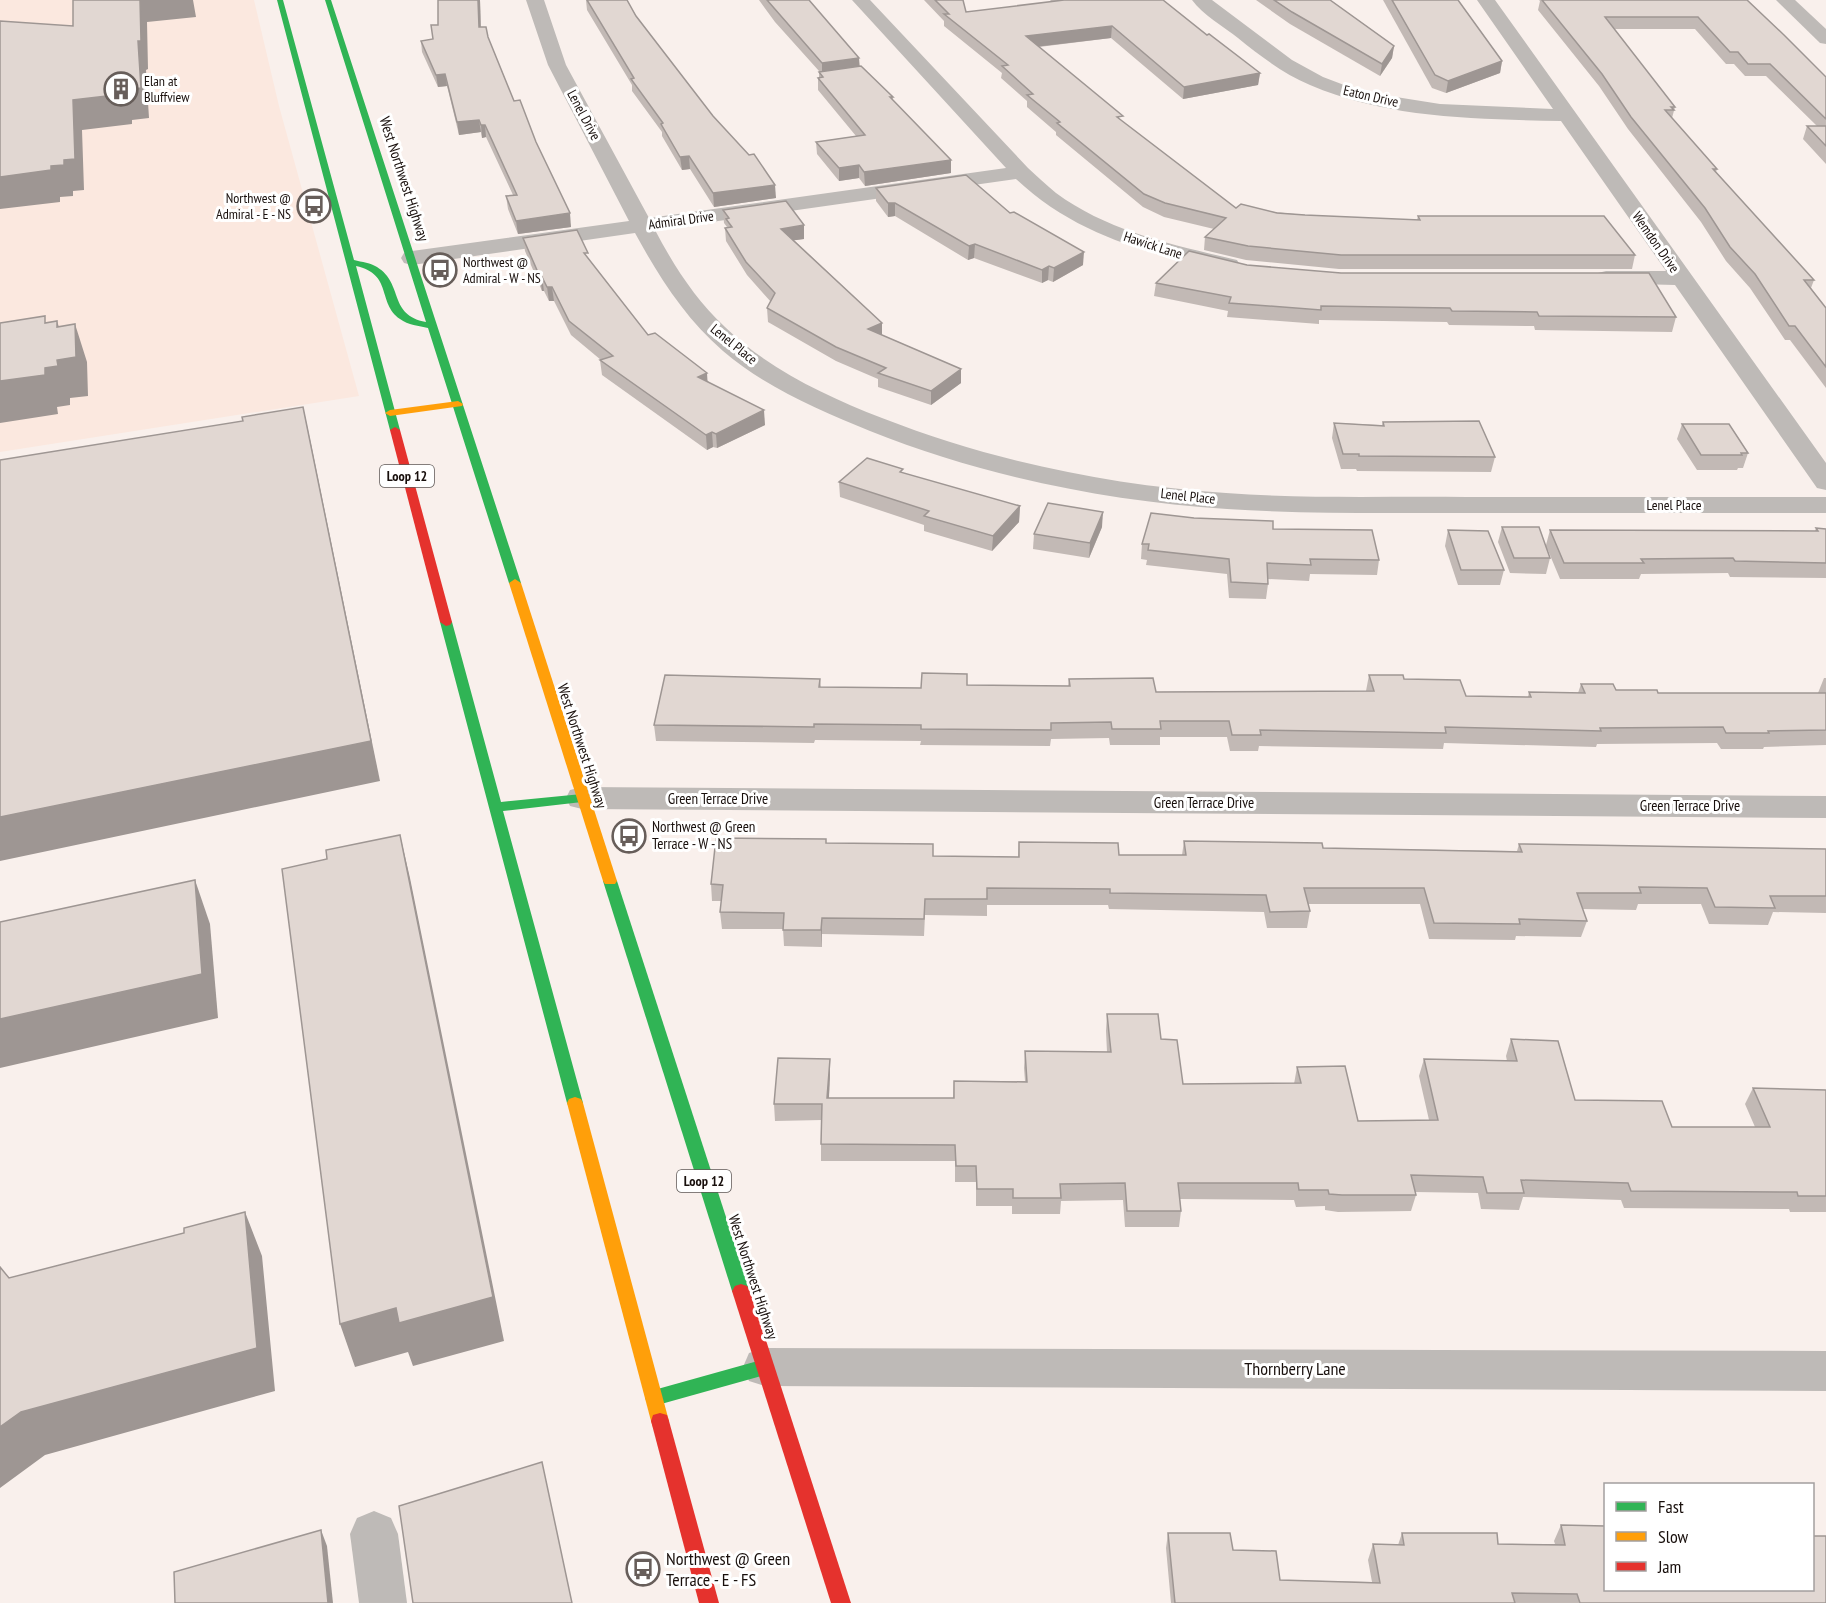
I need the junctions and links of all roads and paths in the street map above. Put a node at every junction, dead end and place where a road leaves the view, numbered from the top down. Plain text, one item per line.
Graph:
1 (280, 0) edge
2 (328, 0) edge
3 (535, 0) edge
4 (861, 0) edge
5 (1201, 0) edge
6 (1486, 0) edge
7 (1785, 0) edge
8 (1826, 39) edge
9 (1568, 115) junction
10 (1021, 172) junction
11 (643, 225) junction
12 (412, 258) junction
13 (350, 262) junction
14 (1246, 269) edge
15 (1582, 278) edge
16 (1681, 278) junction
17 (434, 326) junction
18 (458, 404) junction
19 (390, 413) junction
20 (1826, 482) edge
21 (1826, 505) edge
22 (582, 798) junction
23 (497, 807) junction
24 (1826, 807) edge
25 (765, 1367) junction
26 (1826, 1371) edge
27 (654, 1398) junction
28 (374, 1534) dead end
29 (383, 1603) edge
30 (709, 1603) edge
31 (841, 1603) edge

1 - 13 main road, Loop 12
2 - 12 main road, West Northwest Highway / Loop 12
3 - 11 street, Lenel Drive
4 - 10 street, Hawick Lane
5 - 9 street, Eaton Drive
6 - 9 street, Wemdon Drive
7 - 8 street
9 - 16 street, Wemdon Drive
10 - 11 street, Admiral Drive
10 - 14 street, Hawick Lane
11 - 12 street, Admiral Drive
11 - 21 street, Lenel Place
12 - 17 main road, West Northwest Highway / Loop 12
13 - 17 main road
13 - 19 main road, Loop 12
15 - 16 street
16 - 20 street, Wemdon Drive
17 - 18 main road, West Northwest Highway / Loop 12
18 - 19 main road
18 - 22 main road, West Northwest Highway / Loop 12
19 - 23 main road, Loop 12
22 - 23 main road
22 - 24 street, Green Terrace Drive
22 - 25 main road, West Northwest Highway / Loop 12
23 - 27 main road, Loop 12
25 - 26 street, Thornberry Lane
25 - 27 main road
25 - 31 main road, West Northwest Highway / Loop 12
27 - 30 main road, Loop 12
28 - 29 street

